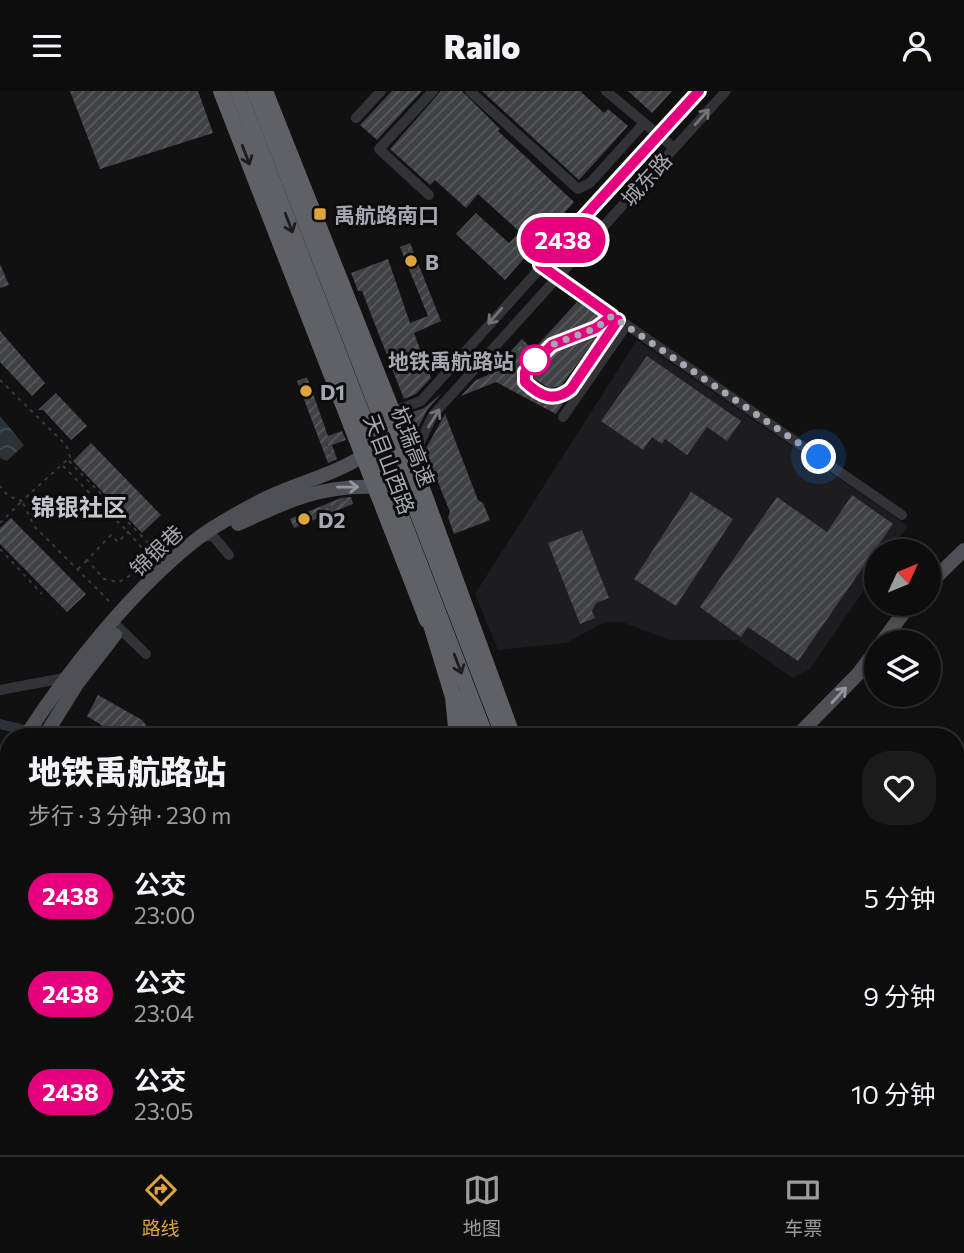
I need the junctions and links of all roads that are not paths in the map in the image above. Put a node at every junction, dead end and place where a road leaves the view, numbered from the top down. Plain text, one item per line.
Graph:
1 (221, 91) edge
2 (238, 91) edge
3 (255, 91) edge
4 (265, 91) edge
5 (381, 91) edge
6 (433, 91) edge
7 (470, 91) edge
8 (606, 91) edge
9 (699, 91) edge
10 (726, 91) edge
11 (356, 118) dead end
12 (645, 123) junction
13 (659, 135) junction
14 (674, 148) junction
15 (429, 195) dead end
16 (540, 265) junction
17 (557, 277) junction
18 (619, 321) junction
19 (391, 411) junction
20 (563, 417) dead end
21 (364, 455) junction
22 (412, 461) junction
23 (383, 487) junction
24 (902, 515) dead end
25 (206, 537) junction
26 (964, 550) edge
27 (229, 555) dead end
28 (942, 571) edge
29 (118, 622) junction
30 (146, 654) dead end
31 (864, 666) edge
32 (480, 674) junction
33 (72, 680) junction
34 (0, 689) edge
35 (31, 728) edge
36 (50, 728) edge
37 (456, 728) edge
38 (468, 728) edge
39 (482, 728) edge
40 (501, 728) edge
41 (509, 728) edge
42 (511, 728) edge
43 (805, 728) edge

1 -> 21 highway, 天目山西路
2 -> 23 highway, 杭瑞高速, bridge
3 - 32 highway, 杭瑞高速, bridge
4 - 19 highway, 天目山西路
5 - 11 street
6 - 15 street
7 - 12 street
8 - 12 street
9 - 13 street, 城东路
14 -> 10 street, 城东路
12 - 13 street
13 - 14 street
13 - 16 street, 城东路
14 - 17 street, 城东路
16 - 17 street
16 -> 19 street, 城东路
17 - 18 street
22 -> 17 street, 城东路
18 - 18 street
18 - 20 street
18 - 24 street
19 - 21 street
19 - 22 highway, 天目山西路
21 - 23 highway, 天目山西路
21 - 25 main road, 锦银巷
22 - 23 street, 城东路
22 - 42 highway, 天目山西路
25 -> 23 main road, 锦银巷
23 - 37 highway, bridge
23 - 38 highway, 天目山西路
23 -> 39 highway, 杭瑞高速, bridge
25 - 27 street
25 - 29 main road, 锦银巷
25 - 29 main road, 锦银巷
26 - 28 main road
29 - 30 street
29 - 33 main road, 锦银巷
43 -> 31 main road
32 - 40 highway, 杭瑞高速, bridge
32 - 41 highway, bridge
33 - 34 street
33 - 35 main road, 锦银巷
33 - 36 main road, 锦银巷

